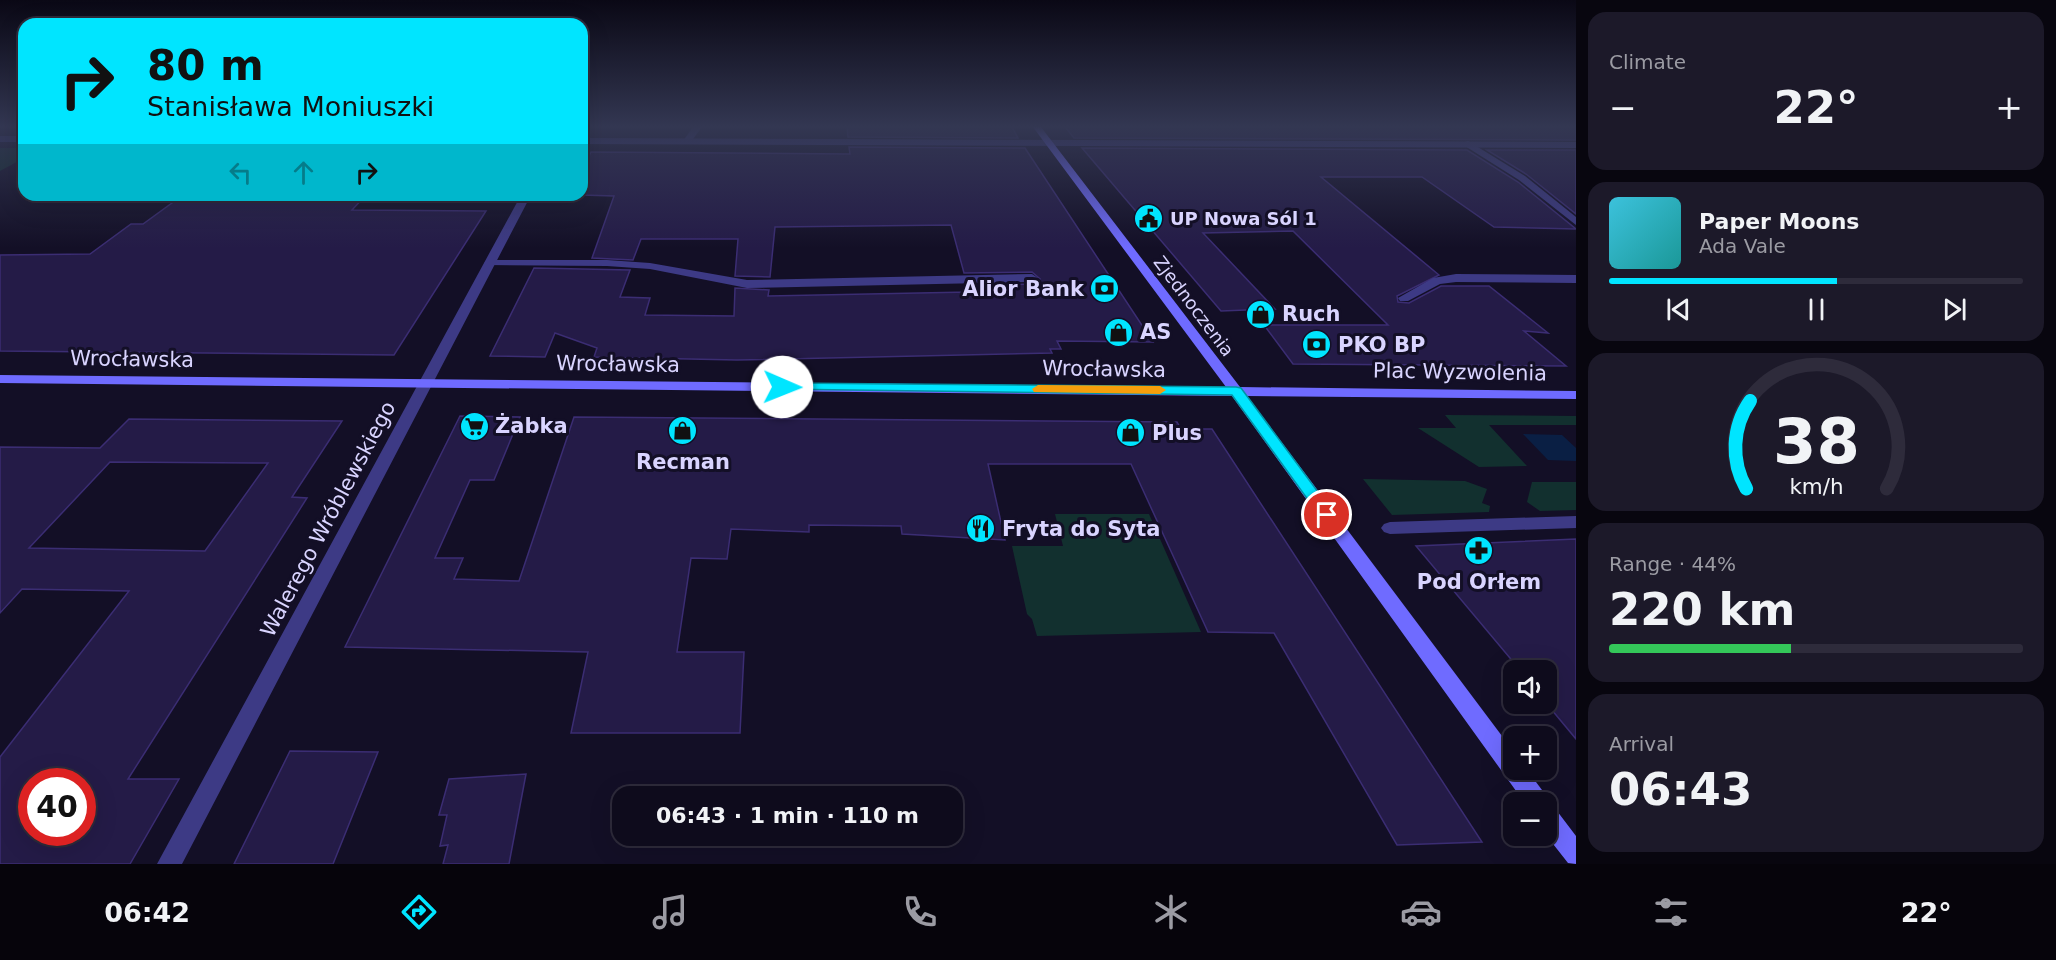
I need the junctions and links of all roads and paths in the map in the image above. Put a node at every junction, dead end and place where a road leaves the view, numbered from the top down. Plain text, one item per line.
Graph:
1 (1067, 167) edge
2 (1505, 167) edge
3 (523, 201) edge
4 (1576, 222) edge
5 (490, 263) junction
6 (1032, 278) dead end
7 (1576, 279) edge
8 (1404, 298) dead end
9 (0, 379) edge
10 (426, 383) junction
11 (1236, 391) junction
12 (1576, 395) edge
13 (1576, 522) edge
14 (1390, 528) dead end
15 (1530, 792) edge
16 (1557, 830) edge
17 (1576, 855) edge
18 (169, 864) edge

1 - 11 street, Zjednoczenia
2 - 4 street
3 - 5 street, Walerego Wróblewskiego
5 - 6 street
5 - 10 street, Walerego Wróblewskiego
7 - 8 street
9 - 10 street, Wrocławska
10 - 11 street, Wrocławska
10 - 18 street, Walerego Wróblewskiego
11 - 12 street, Plac Wyzwolenia
11 - 15 street, Zjednoczenia
13 - 14 street
16 - 17 street

